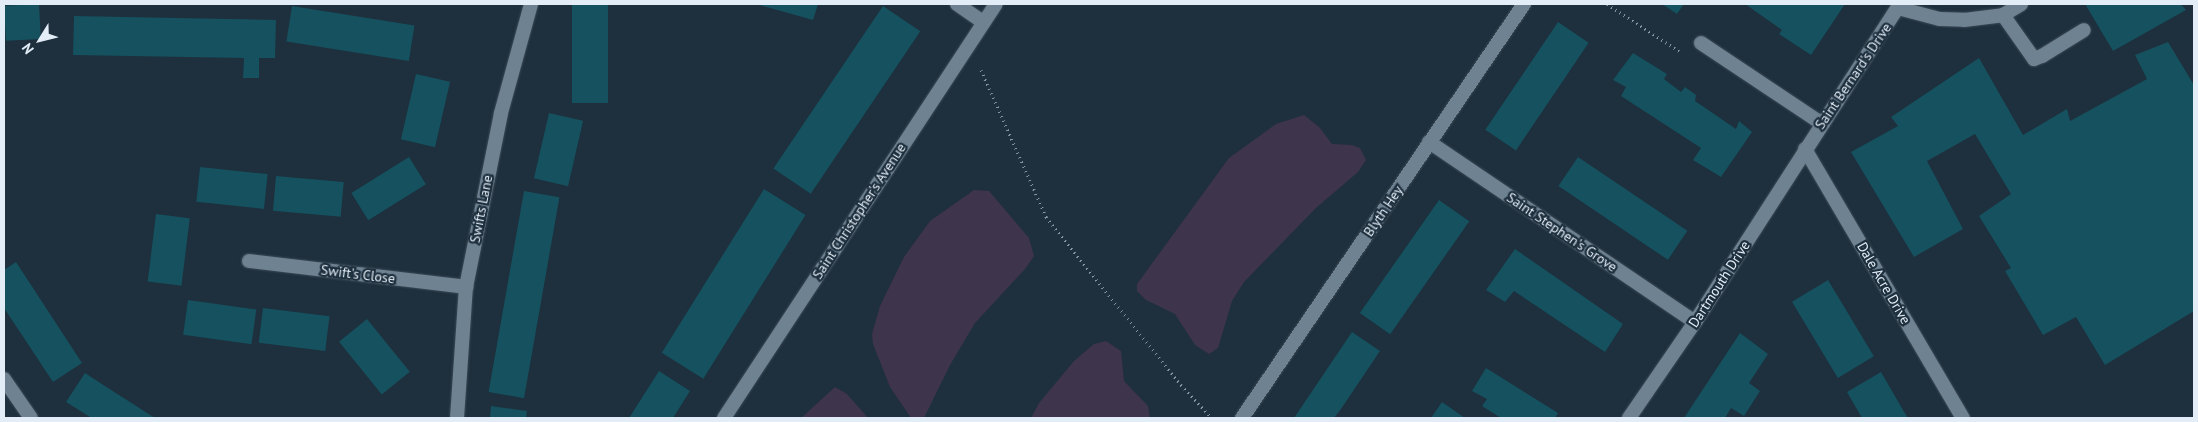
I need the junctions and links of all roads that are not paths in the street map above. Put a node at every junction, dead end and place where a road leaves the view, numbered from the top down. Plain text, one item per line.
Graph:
1 (528, 4) edge
2 (956, 4) edge
3 (996, 4) edge
4 (1524, 4) edge
5 (2021, 4) edge
6 (1899, 6) edge
7 (2003, 15) junction
8 (984, 22) junction
9 (2084, 30) dead end
10 (1700, 43) road end
11 (1822, 122) junction
12 (1429, 142) junction
13 (1805, 149) junction
14 (250, 261) dead end
15 (466, 288) junction
16 (1695, 322) junction
17 (4, 379) edge
18 (31, 418) edge
19 (457, 418) edge
20 (724, 418) edge
21 (1242, 418) edge
22 (1629, 418) edge
23 (1963, 418) edge

1 - 15 street, Swifts Lane
2 - 8 street
3 - 8 street, Saint Christopher's Avenue
4 - 12 street, Blyth Hey
5 - 7 street
6 - 7 street
6 - 11 street, Saint Bernard's Drive
7 - 9 street
8 - 20 street, Saint Christopher's Avenue
10 - 11 street
11 - 13 street, Saint Bernard's Drive
12 - 16 street, Saint Stephen's Grove
12 - 21 street, Blyth Hey
13 - 16 street, Dartmouth Drive
13 - 23 street, Dale Acre Drive
14 - 15 street, Swift's Close
15 - 19 street, Swifts Lane
16 - 22 street, Dartmouth Drive
17 - 18 street

